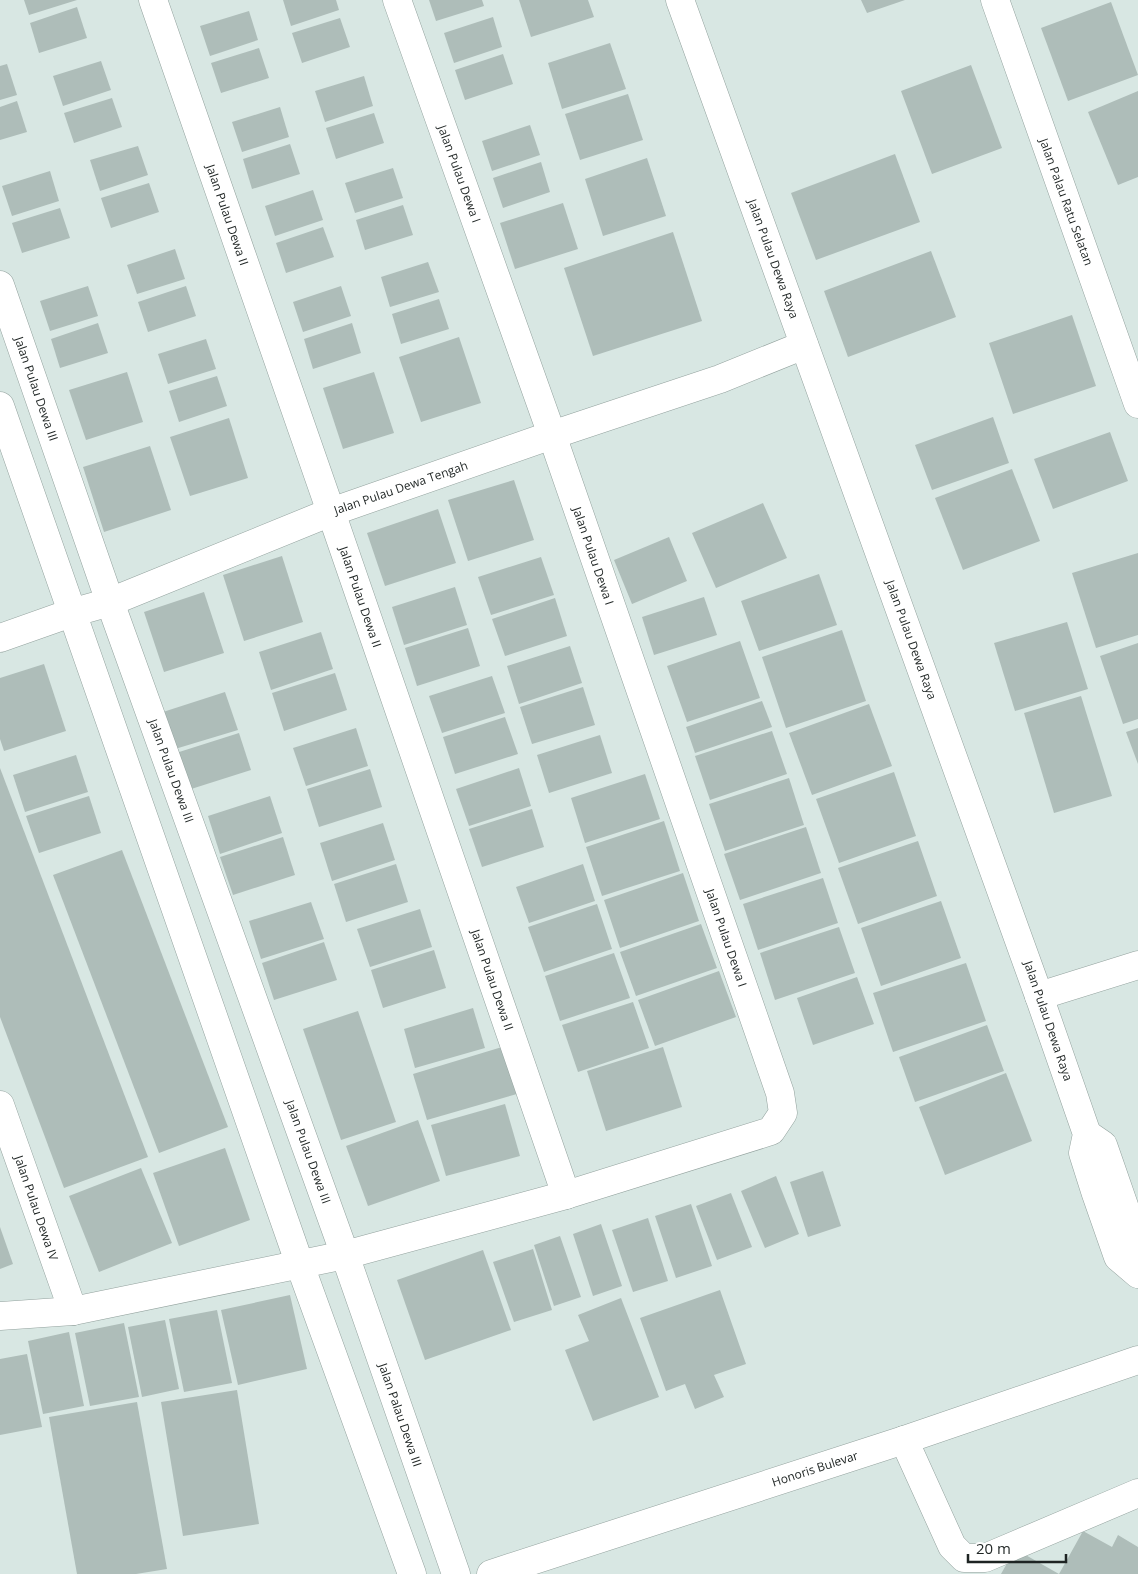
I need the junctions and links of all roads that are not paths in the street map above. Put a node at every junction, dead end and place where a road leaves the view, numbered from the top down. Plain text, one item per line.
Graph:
1 (152, 0) edge
2 (397, 0) edge
3 (680, 0) edge
4 (994, 0) edge
5 (0, 285) edge
6 (804, 345) junction
7 (1138, 404) edge
8 (0, 406) edge
9 (552, 435) junction
10 (331, 512) junction
11 (110, 602) junction
12 (71, 612) junction
13 (0, 638) edge
14 (1138, 965) edge
15 (1039, 996) junction
16 (0, 1105) edge
17 (1087, 1134) junction
18 (566, 1195) junction
19 (1138, 1246) edge
20 (345, 1255) junction
21 (300, 1265) junction
22 (1138, 1274) edge
23 (72, 1311) junction
24 (0, 1316) edge
25 (1138, 1360) edge
26 (904, 1440) junction
27 (1138, 1493) edge
28 (412, 1574) edge
29 (456, 1574) edge
30 (491, 1574) edge

1 - 10 street, Jalan Pulau Dewa II
2 - 9 street, Jalan Pulau Dewa I
3 - 6 street, Jalan Pulau Dewa Raya
4 - 7 street, Jalan Palau Ratu Selatan
5 - 11 street, Jalan Pulau Dewa III
6 - 9 street, Jalan Pulau Dewa Tengah
6 - 15 street, Jalan Pulau Dewa Raya
8 - 12 street
9 - 10 street, Jalan Pulau Dewa Tengah
9 - 18 street, Jalan Pulau Dewa I
10 - 11 street, Jalan Pulau Dewa Tengah
10 - 18 street, Jalan Pulau Dewa II
11 - 12 street, Jalan Pulau Dewa Tengah
11 - 20 street, Jalan Pulau Dewa III
12 - 13 street, Jalan Pulau Dewa Tengah
12 - 21 street
14 - 15 street
15 - 17 street, Jalan Pulau Dewa Raya
16 - 23 street, Jalan Pulau Dewa IV
17 - 19 street
17 - 22 street, Jalan Pulau Dewa Raya
18 - 20 street
20 - 21 street
20 - 29 street, Jalan Palau Dewa III
21 - 23 street
21 - 28 street
23 - 24 street
25 - 26 street, Honoris Bulevar
26 - 27 street
26 - 30 street, Honoris Bulevar

